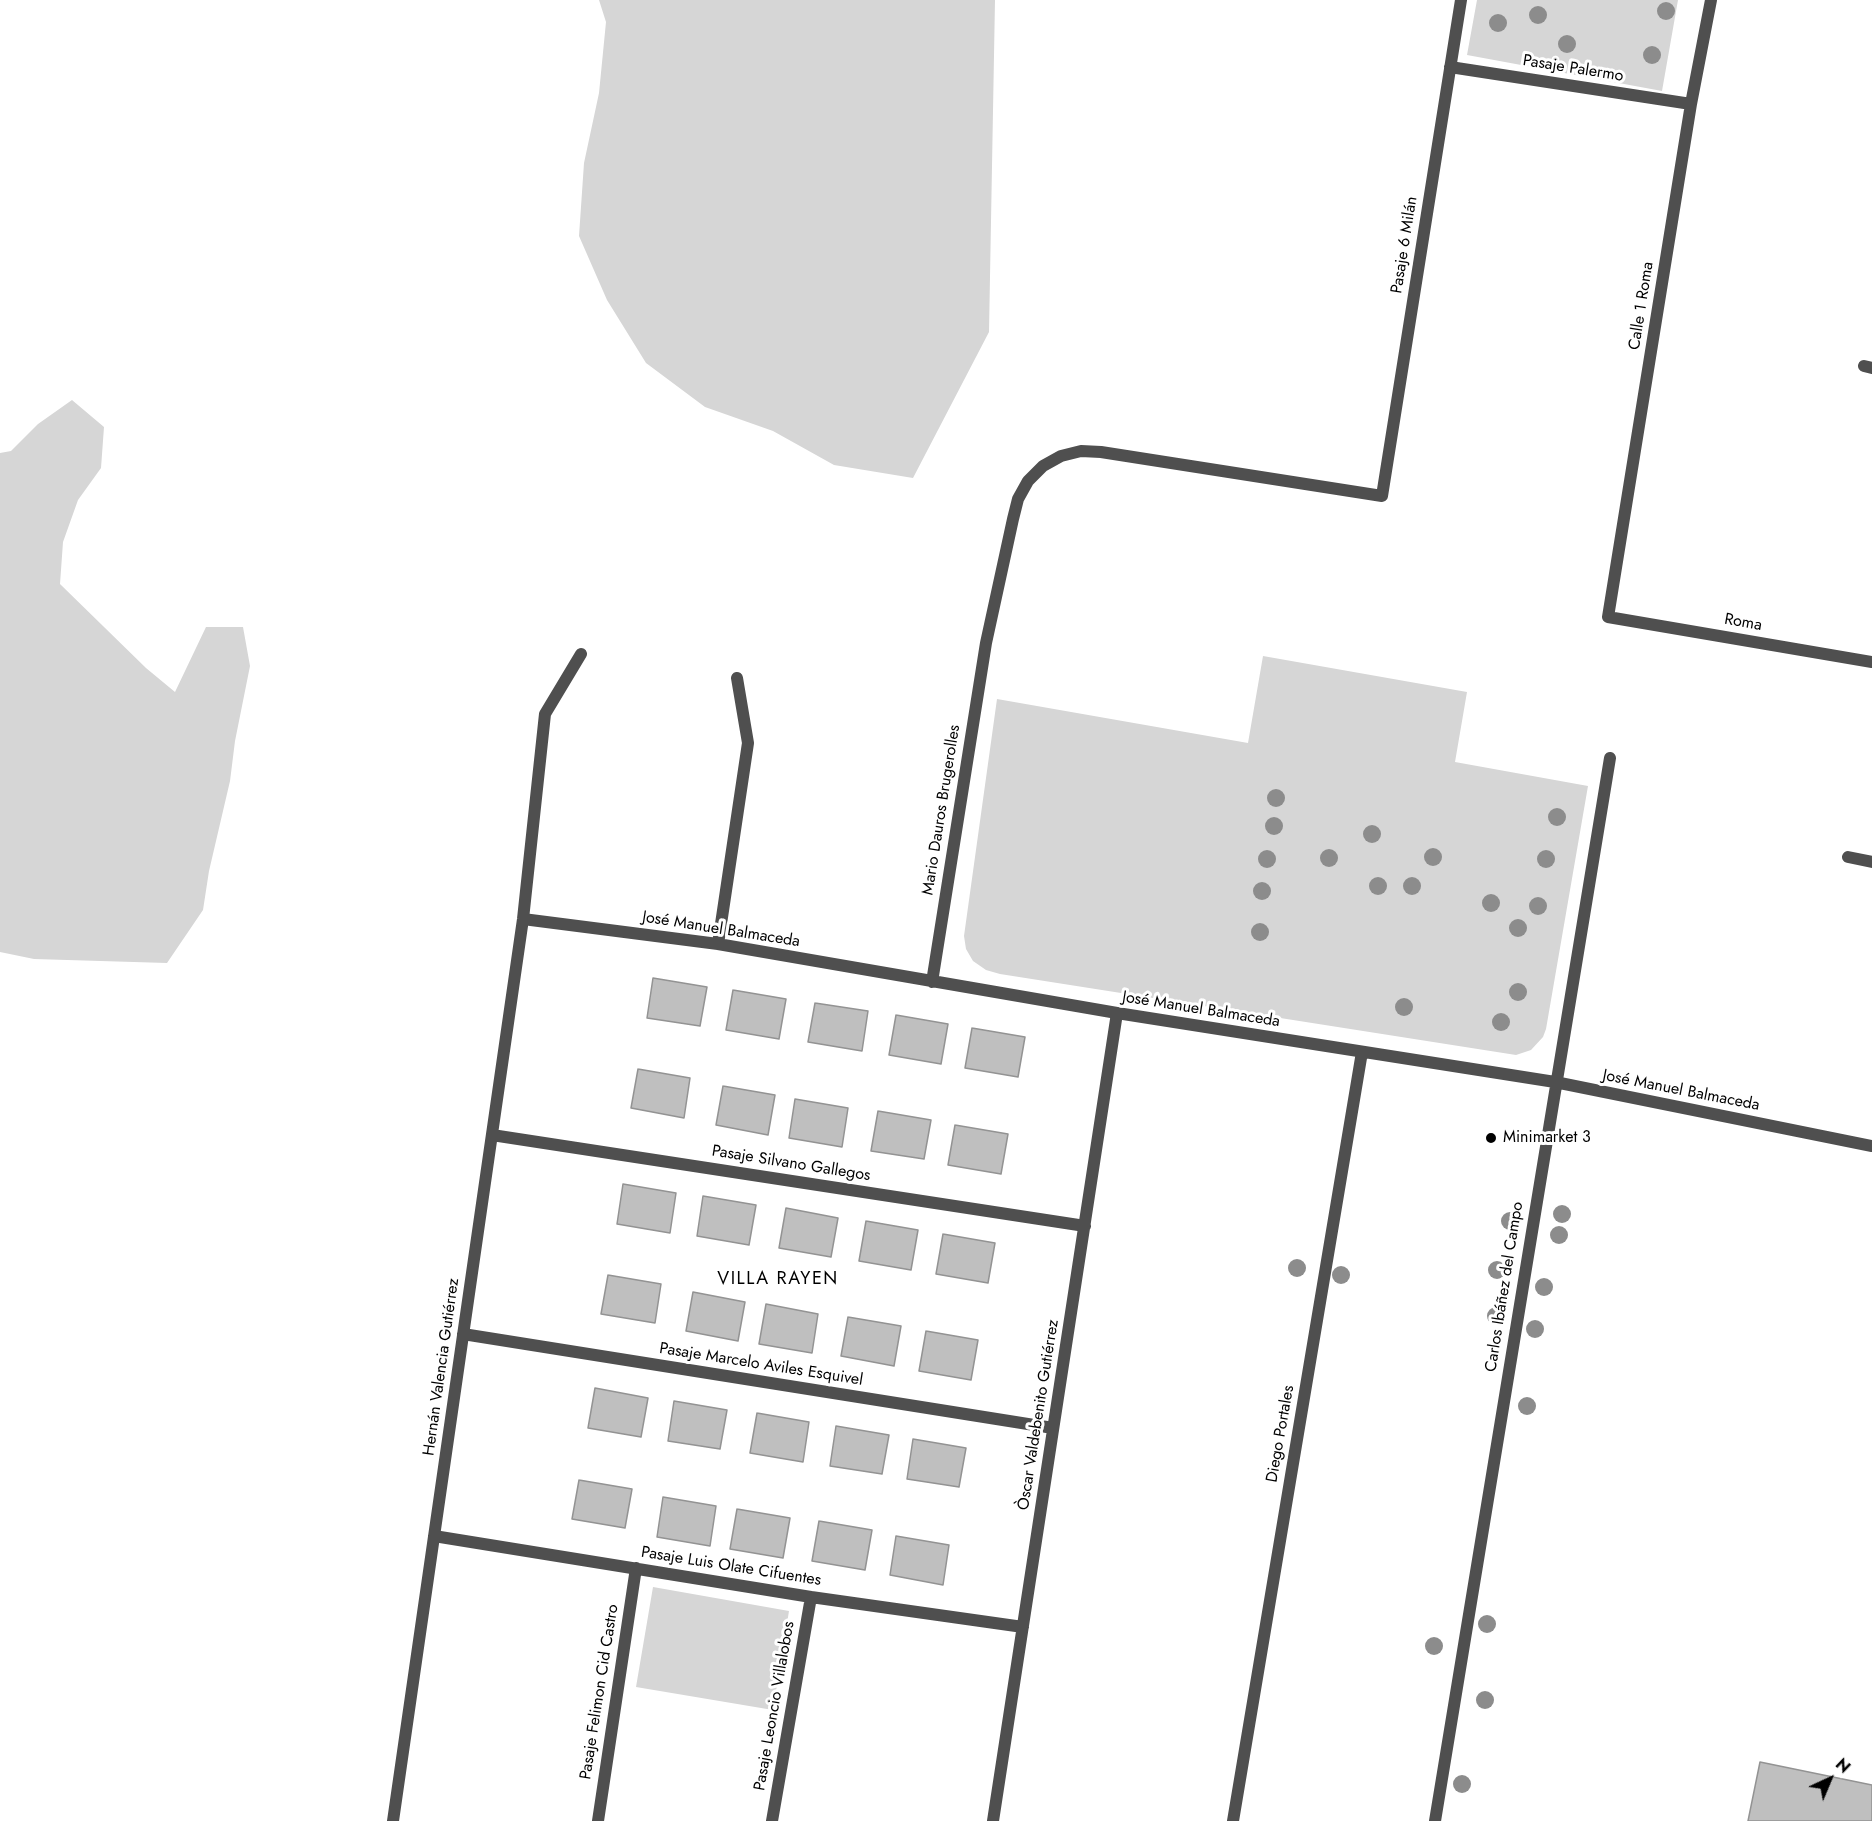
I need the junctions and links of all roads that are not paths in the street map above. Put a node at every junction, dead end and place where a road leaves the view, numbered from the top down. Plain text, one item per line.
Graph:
1 (1461, 0) edge
2 (1711, 0) edge
3 (1450, 67) junction
4 (1691, 104) junction
5 (1382, 496) joint
6 (1608, 617) joint
7 (582, 654) dead end
8 (1872, 662) edge
9 (737, 678) dead end
10 (1610, 758) dead end
11 (1848, 857) dead end
12 (1872, 862) edge
13 (523, 919) junction
14 (718, 944) junction
15 (932, 982) junction
16 (1117, 1014) junction
17 (1362, 1052) junction
18 (1555, 1082) junction
19 (492, 1135) junction
20 (1872, 1146) edge
21 (1085, 1226) junction
22 (463, 1334) junction
23 (1053, 1428) junction
24 (434, 1536) junction
25 (636, 1568) junction
26 (811, 1597) junction
27 (1023, 1627) junction
28 (393, 1821) edge
29 (598, 1821) edge
30 (772, 1821) edge
31 (993, 1821) edge
32 (1233, 1821) edge
33 (1436, 1821) edge

1 - 3 street, Pasaje 6 Milán
2 - 4 street, Calle 1 Roma
3 - 4 street, Pasaje Palermo
3 - 5 street, Pasaje 6 Milán
4 - 6 street, Calle 1 Roma
5 - 15 street, Mario Dauros Brugerolles
6 - 8 street, Roma
7 - 13 street, Hernán Valencia Gutiérrez
9 - 14 street
10 - 18 street, Carlos Ibáñez del Campo
11 - 12 street
13 - 14 street, José Manuel Balmaceda
13 - 19 street, Hernán Valencia Gutiérrez
14 - 15 street, José Manuel Balmaceda
15 - 16 street, José Manuel Balmaceda
16 - 17 street, José Manuel Balmaceda
16 - 21 street, Òscar Valdebenito Gutiérrez
17 - 18 street, José Manuel Balmaceda
17 - 32 street, Diego Portales
18 - 20 street, José Manuel Balmaceda
18 - 33 street, Carlos Ibáñez del Campo
19 - 21 street, Pasaje Silvano Gallegos
19 - 22 street, Hernán Valencia Gutiérrez
21 - 23 street, Òscar Valdebenito Gutiérrez
22 - 23 street, Pasaje Marcelo Aviles Esquivel
22 - 24 street, Hernán Valencia Gutiérrez
23 - 27 street, Òscar Valdebenito Gutiérrez
24 - 25 street, Pasaje Luis Olate Cifuentes
24 - 28 street, Hernán Valencia Gutiérrez
25 - 26 street, Pasaje Luis Olate Cifuentes
25 - 29 street, Pasaje Felimon Cid Castro
26 - 27 street, Pasaje Luis Olate Cifuentes
26 - 30 street, Pasaje Leoncio Villalobos
27 - 31 street, Òscar Valdebenito Gutiérrez

